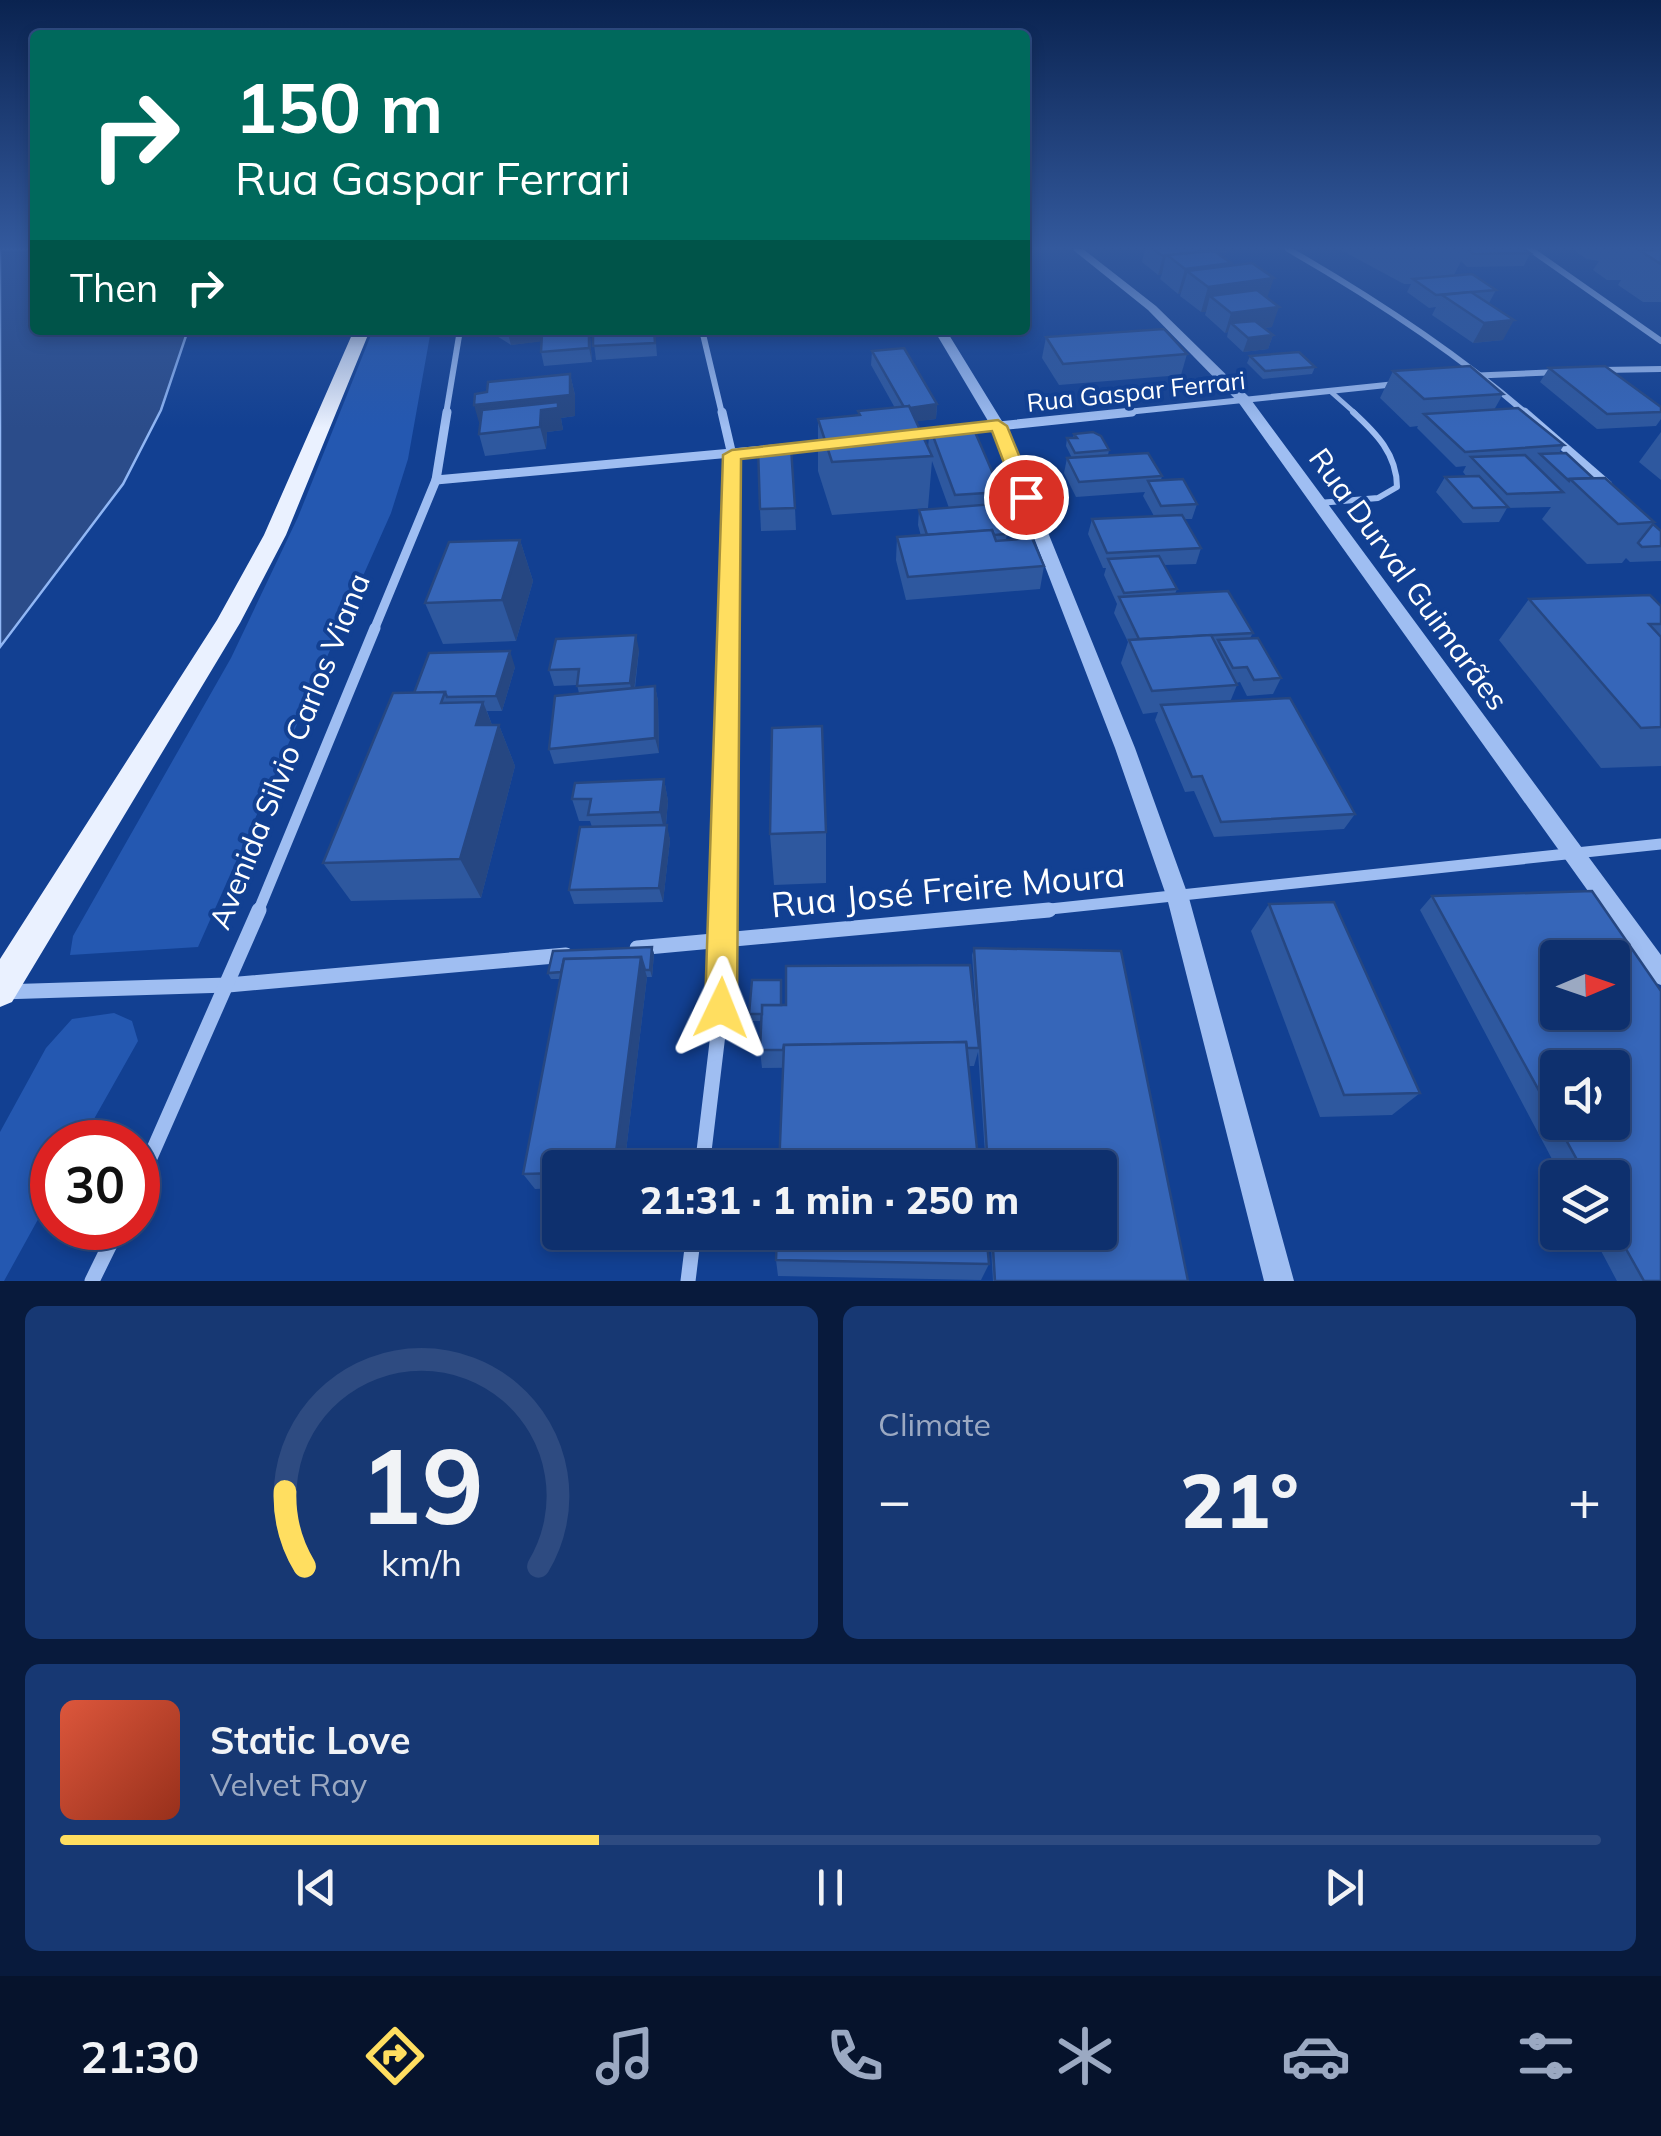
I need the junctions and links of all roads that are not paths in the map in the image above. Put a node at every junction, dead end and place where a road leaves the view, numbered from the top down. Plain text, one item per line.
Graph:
1 (1153, 309) edge
2 (1389, 309) edge
3 (1616, 309) edge
4 (360, 335) edge
5 (459, 335) edge
6 (703, 335) edge
7 (943, 335) edge
8 (1661, 341) edge
9 (1661, 368) edge
10 (1571, 371) edge
11 (1589, 371) edge
12 (1480, 374) junction
13 (1462, 376) edge
14 (1405, 382) edge
15 (1330, 391) junction
16 (1244, 400) junction
17 (998, 426) junction
18 (941, 432) edge
19 (846, 442) edge
20 (732, 455) junction
21 (436, 480) junction
22 (1618, 494) edge
23 (1320, 503) junction
24 (1661, 844) edge
25 (1577, 856) junction
26 (1178, 898) junction
27 (723, 941) junction
28 (624, 950) edge
29 (585, 953) edge
30 (1661, 974) edge
31 (228, 985) junction
32 (0, 991) edge
33 (160, 1136) edge
34 (704, 1150) edge
35 (107, 1250) edge
36 (692, 1250) edge
37 (92, 1281) edge
38 (688, 1281) edge
39 (1279, 1281) edge

1 - 16 street, Rua Durval Guimarães
2 - 12 street
3 - 8 street
4 - 32 main road
5 - 21 street, Avenida Silvio Carlos Viana
6 - 20 street
7 - 17 street
9 - 11 street
10 - 12 street
12 - 13 street
12 - 22 street
14 - 15 street, Rua Gaspar Ferrari
15 - 16 street, Rua Gaspar Ferrari
15 - 23 lane
16 - 17 street, Rua Gaspar Ferrari
16 - 23 street, Rua Durval Guimarães
17 - 18 street, Rua Gaspar Ferrari
17 - 26 street
19 - 20 street
20 - 21 street
20 - 27 street
21 - 31 street, Avenida Silvio Carlos Viana
23 - 25 street, Rua Durval Guimarães
24 - 25 street, Rua José Freire Moura
25 - 26 street, Rua José Freire Moura
25 - 30 street, Rua Durval Guimarães
26 - 27 street, Rua José Freire Moura
26 - 39 street
27 - 28 street, Rua José Freire Moura
27 - 34 street
29 - 31 street
31 - 32 street
31 - 33 street, Avenida Silvio Carlos Viana
35 - 37 street
36 - 38 street

